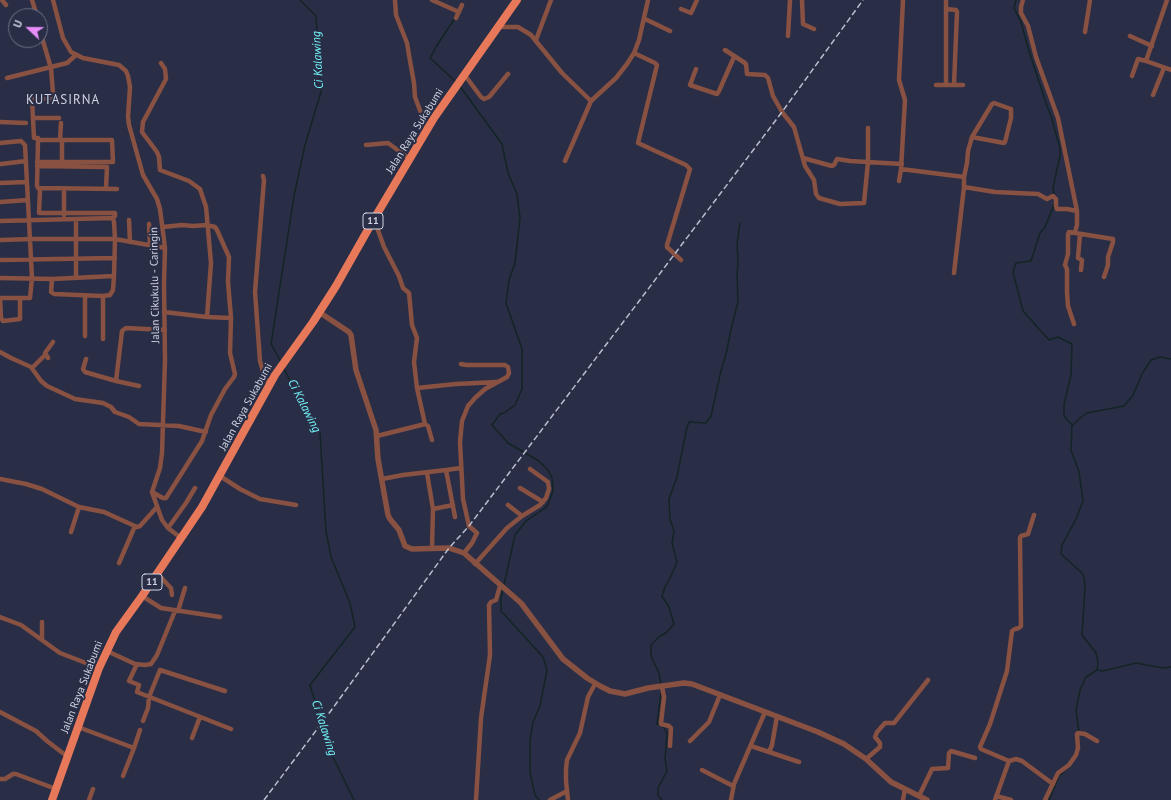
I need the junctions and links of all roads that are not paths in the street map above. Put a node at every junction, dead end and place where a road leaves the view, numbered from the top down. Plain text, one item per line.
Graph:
1 (2, 0) edge
2 (53, 0) edge
3 (395, 0) edge
4 (431, 0) edge
5 (517, 0) edge
6 (551, 0) edge
7 (648, 0) edge
8 (697, 0) edge
9 (790, 0) edge
10 (802, 0) edge
11 (903, 0) edge
12 (946, 0) edge
13 (1024, 0) edge
14 (1090, 0) edge
15 (1166, 0) edge
16 (1171, 2) edge
17 (6, 5) dead end
18 (462, 5) dead end
19 (681, 9) dead end
20 (946, 9) junction
21 (459, 12) junction
22 (456, 18) dead end
23 (645, 19) junction
24 (499, 25) junction
25 (814, 28) dead end
26 (670, 31) dead end
27 (1085, 32) dead end
28 (788, 36) dead end
29 (1130, 36) dead end
30 (536, 40) junction
31 (1152, 46) junction
32 (45, 48) edge
33 (725, 50) dead end
34 (634, 53) junction
35 (76, 55) junction
36 (734, 57) junction
37 (1146, 61) junction
38 (161, 63) dead end
39 (51, 68) junction
40 (1164, 68) junction
41 (696, 69) dead end
42 (1171, 70) edge
43 (508, 74) dead end
44 (463, 76) junction
45 (1132, 76) dead end
46 (7, 78) dead end
47 (936, 85) dead end
48 (946, 85) junction
49 (954, 85) junction
50 (963, 85) dead end
51 (54, 93) dead end
52 (1153, 95) dead end
53 (58, 98) dead end
54 (591, 102) junction
55 (33, 118) junction
56 (59, 118) dead end
57 (0, 122) edge
58 (26, 123) dead end
59 (61, 123) dead end
60 (868, 128) dead end
61 (427, 130) junction
62 (972, 137) junction
63 (38, 140) junction
64 (61, 140) junction
65 (0, 143) edge
66 (366, 145) dead end
67 (804, 158) junction
68 (410, 159) junction
69 (26, 161) junction
70 (565, 161) dead end
71 (868, 162) junction
72 (60, 163) junction
73 (1, 164) dead end
74 (37, 164) junction
75 (901, 166) junction
76 (107, 167) junction
77 (113, 167) dead end
78 (263, 176) dead end
79 (964, 177) junction
80 (899, 181) dead end
81 (27, 182) junction
82 (0, 183) edge
83 (964, 187) junction
84 (38, 188) junction
85 (106, 188) junction
86 (64, 189) junction
87 (117, 189) dead end
88 (28, 200) junction
89 (0, 202) edge
90 (1077, 211) junction
91 (64, 212) junction
92 (113, 218) junction
93 (30, 219) junction
94 (64, 219) junction
95 (76, 219) junction
96 (374, 219) junction
97 (130, 220) dead end
98 (0, 221) edge
99 (149, 224) dead end
100 (208, 225) junction
101 (163, 227) junction
102 (1075, 232) junction
103 (1080, 234) junction
104 (30, 239) junction
105 (76, 239) junction
106 (115, 239) junction
107 (0, 240) edge
108 (130, 242) junction
109 (150, 245) junction
110 (165, 248) junction
111 (76, 258) junction
112 (114, 258) junction
113 (0, 260) edge
114 (31, 260) junction
115 (681, 260) dead end
116 (1080, 270) dead end
117 (954, 272) dead end
118 (114, 276) junction
119 (1104, 277) dead end
120 (0, 278) edge
121 (32, 278) junction
122 (52, 278) junction
123 (76, 278) junction
124 (85, 296) junction
125 (103, 296) junction
126 (0, 298) edge
127 (20, 298) junction
128 (164, 312) junction
129 (320, 312) junction
130 (207, 317) junction
131 (231, 318) junction
132 (1074, 324) dead end
133 (165, 330) junction
134 (85, 336) dead end
135 (103, 339) dead end
136 (53, 342) dead end
137 (0, 352) edge
138 (86, 359) dead end
139 (460, 364) dead end
140 (32, 368) junction
141 (116, 381) junction
142 (497, 382) junction
143 (269, 385) junction
144 (139, 386) dead end
145 (417, 388) junction
146 (425, 424) junction
147 (163, 426) junction
148 (206, 432) junction
149 (377, 436) junction
150 (432, 440) dead end
151 (461, 468) junction
152 (530, 469) dead end
153 (446, 470) junction
154 (427, 473) junction
155 (220, 476) junction
156 (382, 479) junction
157 (0, 480) edge
158 (195, 488) dead end
159 (520, 488) dead end
160 (152, 492) junction
161 (543, 502) junction
162 (296, 505) dead end
163 (453, 505) junction
164 (508, 505) dead end
165 (79, 507) junction
166 (157, 507) junction
167 (432, 509) junction
168 (1034, 515) dead end
169 (522, 516) junction
170 (455, 517) dead end
171 (135, 526) junction
172 (168, 528) junction
173 (71, 532) dead end
174 (181, 538) junction
175 (432, 548) junction
176 (464, 553) junction
177 (118, 563) dead end
178 (475, 564) junction
179 (157, 573) junction
180 (500, 586) junction
181 (185, 588) dead end
182 (172, 595) dead end
183 (142, 596) junction
184 (177, 611) junction
185 (0, 617) edge
186 (220, 617) dead end
187 (42, 622) dead end
188 (42, 639) junction
189 (106, 651) junction
190 (137, 664) junction
191 (99, 668) junction
192 (928, 680) dead end
193 (595, 684) junction
194 (661, 687) junction
195 (225, 691) dead end
196 (720, 695) junction
197 (149, 697) junction
198 (0, 712) edge
199 (765, 712) junction
200 (777, 716) junction
201 (200, 717) junction
202 (144, 721) dead end
203 (78, 728) junction
204 (231, 729) dead end
205 (140, 730) dead end
206 (192, 738) dead end
207 (1097, 741) dead end
208 (690, 742) dead end
209 (670, 746) dead end
210 (751, 746) junction
211 (134, 748) junction
212 (769, 752) junction
213 (68, 757) junction
214 (975, 758) dead end
215 (866, 759) junction
216 (1009, 761) junction
217 (799, 762) dead end
218 (702, 770) dead end
219 (123, 776) dead end
220 (0, 779) edge
221 (1053, 784) junction
222 (734, 786) junction
223 (56, 789) junction
224 (93, 789) dead end
225 (905, 790) junction
226 (567, 791) junction
227 (919, 796) junction
228 (995, 798) edge
229 (52, 800) edge
230 (90, 800) edge
231 (476, 800) edge
232 (550, 800) edge
233 (568, 800) edge
234 (731, 800) edge
235 (903, 800) edge
236 (927, 800) edge
237 (1011, 800) edge
238 (1045, 800) edge

1 - 17 street
2 - 35 street
3 - 61 street
4 - 21 street
5 - 24 highway, Jalan Raya Sukabumi / 11
6 - 30 street
7 - 23 street
8 - 19 street
9 - 28 street
10 - 25 street
11 - 75 street
12 - 20 street
13 - 90 street
14 - 27 street
15 - 16 street
15 - 31 street
18 - 21 street
20 - 48 street
20 - 49 street
21 - 22 street
23 - 26 street
23 - 34 street
24 - 30 street
24 - 44 highway, Jalan Raya Sukabumi / 11
29 - 31 street
30 - 54 street
31 - 37 street
32 - 39 street
33 - 36 street
34 - 54 street
34 - 115 street
35 - 39 street
35 - 101 street, Jalan Cikukulu - Caringin
36 - 41 street
36 - 67 street
37 - 40 street
37 - 45 street
38 - 100 street
39 - 46 street
39 - 51 street
40 - 42 street
40 - 52 street
43 - 44 street
44 - 61 highway, Jalan Raya Sukabumi / 11
47 - 48 street
48 - 49 street
49 - 50 street
53 - 55 street
54 - 70 street
55 - 56 street
55 - 63 street
57 - 58 street
59 - 64 street
60 - 71 street
61 - 68 highway, Jalan Raya Sukabumi / 11
62 - 62 street
62 - 79 street
63 - 64 street
63 - 74 street
64 - 72 street
64 - 72 street
65 - 69 street
66 - 68 street
67 - 71 street
67 - 71 street
68 - 96 highway, Jalan Raya Sukabumi / 11
69 - 73 street
69 - 81 street
71 - 75 street
72 - 74 street
72 - 76 street
74 - 84 street
75 - 79 street
75 - 80 street
76 - 77 street
76 - 85 street
78 - 143 street
79 - 83 street
81 - 82 street
81 - 88 street
83 - 90 street
83 - 117 street
84 - 86 street
84 - 91 street
85 - 86 street
85 - 87 street
86 - 91 street
88 - 89 street
88 - 93 street
90 - 102 street
91 - 92 street
91 - 94 street
92 - 95 street
92 - 106 street
93 - 94 street
93 - 98 street
93 - 104 street
94 - 95 street
95 - 105 street
96 - 129 highway, Jalan Raya Sukabumi / 11
96 - 145 street
97 - 108 street
99 - 109 street
100 - 101 street
100 - 130 street
100 - 131 street
101 - 110 street, Jalan Cikukulu - Caringin
102 - 103 street
102 - 132 street
103 - 116 street
103 - 119 street
104 - 105 street
104 - 107 street
104 - 114 street
105 - 106 street
105 - 111 street
106 - 108 street
106 - 112 street
108 - 109 street
109 - 110 street
110 - 128 street, Jalan Cikukulu - Caringin
111 - 112 street
111 - 114 street
111 - 123 street
112 - 118 street
113 - 114 street
114 - 121 street
118 - 123 street
118 - 125 street
120 - 121 street
121 - 122 street
121 - 127 street
122 - 123 street
122 - 124 street
124 - 125 street
124 - 134 street
125 - 135 street
126 - 127 street
126 - 127 street
128 - 130 street
128 - 133 street, Jalan Cikukulu - Caringin
129 - 143 highway, Jalan Raya Sukabumi / 11
129 - 149 street
130 - 131 street
131 - 148 street
133 - 141 street
133 - 147 street, Jalan Cikukulu - Caringin
136 - 140 street
137 - 140 street
138 - 141 street
139 - 142 street
140 - 147 street
141 - 144 street
142 - 145 street
142 - 151 street
143 - 155 highway, Jalan Raya Sukabumi / 11
145 - 146 street
146 - 149 street
146 - 150 street
147 - 148 street
147 - 160 street, Jalan Cikukulu - Caringin
148 - 160 street
149 - 156 street
151 - 153 street
151 - 176 street
152 - 161 street
153 - 154 street
153 - 163 street
154 - 156 street
154 - 167 street
155 - 162 street
155 - 174 highway, Jalan Raya Sukabumi / 11
156 - 175 street
157 - 165 street
158 - 172 street
159 - 161 street
160 - 166 street
161 - 169 street
163 - 167 street
163 - 170 street
164 - 169 street
165 - 171 street
165 - 173 street
166 - 171 street
166 - 172 street
167 - 175 street
168 - 216 street
169 - 178 street
171 - 177 street
172 - 174 street
174 - 179 highway, Jalan Raya Sukabumi / 11
175 - 176 street
176 - 178 street
178 - 180 street
179 - 182 street
179 - 183 highway, Jalan Raya Sukabumi / 11
180 - 193 street
180 - 231 street
181 - 184 street
183 - 184 street
183 - 189 highway, Jalan Raya Sukabumi / 11
184 - 186 street
184 - 190 street
185 - 188 street
187 - 188 street
188 - 191 street
189 - 190 street
189 - 191 highway, Jalan Raya Sukabumi / 11
190 - 197 street
191 - 203 highway, Jalan Raya Sukabumi / 11
192 - 215 street
193 - 194 street
193 - 226 street
194 - 196 street
194 - 209 street
195 - 197 street
196 - 199 street
196 - 208 street
197 - 201 street
197 - 202 street
198 - 213 street
199 - 200 street
199 - 210 street
200 - 212 street
200 - 215 street
201 - 204 street
201 - 206 street
203 - 211 street
203 - 213 highway, Jalan Raya Sukabumi / 11
205 - 211 street
207 - 221 street
210 - 212 street
210 - 222 street
211 - 219 street
212 - 217 street
213 - 223 highway, Jalan Raya Sukabumi / 11
214 - 227 street
215 - 225 street
216 - 221 street
216 - 228 street
218 - 222 street
220 - 223 street
221 - 238 street
222 - 234 street
223 - 229 highway, Jalan Raya Sukabumi / 11
224 - 230 street
225 - 227 street
225 - 235 street
226 - 232 street
226 - 233 street
227 - 236 street
228 - 237 street

